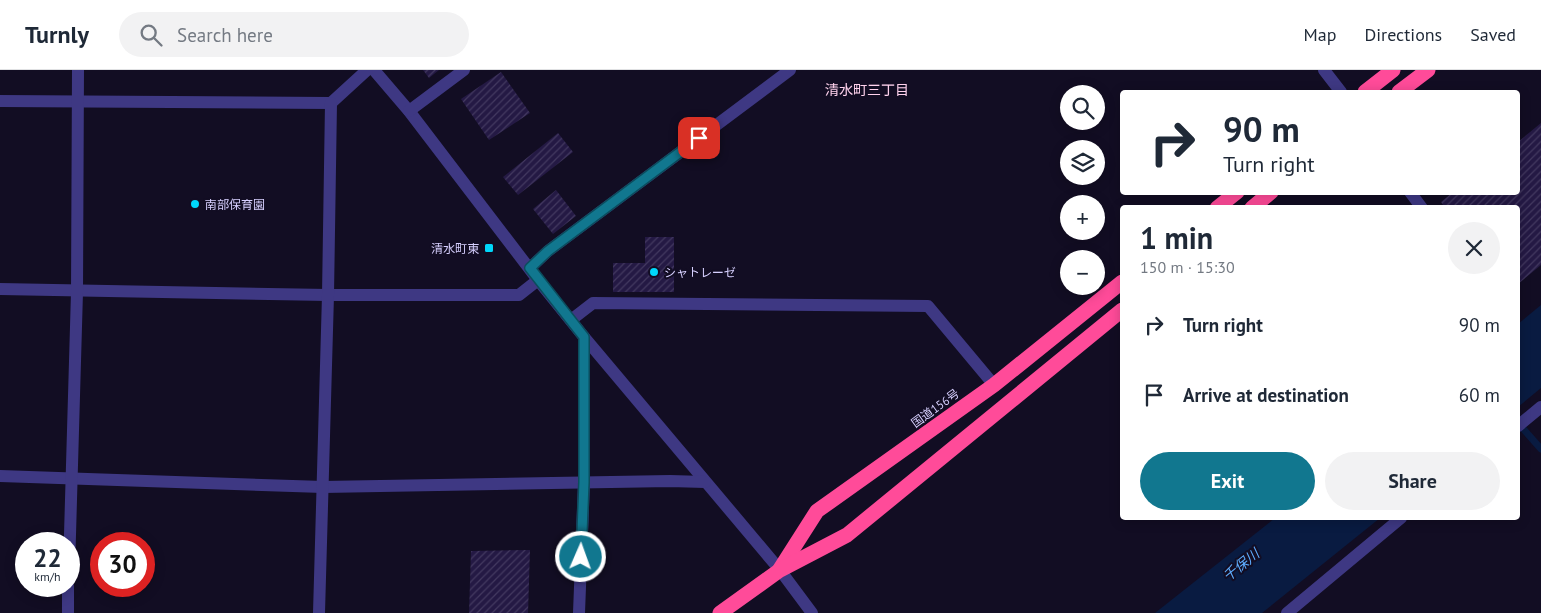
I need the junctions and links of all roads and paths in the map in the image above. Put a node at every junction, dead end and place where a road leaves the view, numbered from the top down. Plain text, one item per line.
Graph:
1 (78, 70) edge
2 (367, 70) edge
3 (374, 70) edge
4 (464, 70) edge
5 (790, 70) edge
6 (1324, 70) edge
7 (1393, 70) edge
8 (1428, 70) edge
9 (1339, 90) edge
10 (1368, 90) edge
11 (1402, 90) edge
12 (0, 102) edge
13 (78, 102) junction
14 (331, 103) junction
15 (409, 110) junction
16 (1233, 195) edge
17 (1267, 195) edge
18 (1222, 205) edge
19 (1256, 205) edge
20 (530, 268) junction
21 (538, 280) junction
22 (1120, 284) edge
23 (0, 289) edge
24 (77, 292) junction
25 (328, 295) junction
26 (1120, 312) edge
27 (571, 320) junction
28 (584, 337) junction
29 (994, 385) junction
30 (1541, 407) edge
31 (1520, 424) edge
32 (0, 476) edge
33 (71, 477) junction
34 (584, 482) junction
35 (705, 482) junction
36 (323, 487) junction
37 (1399, 520) edge
38 (70, 532) edge
39 (780, 570) junction
40 (68, 597) edge
41 (68, 613) edge
42 (319, 613) edge
43 (579, 613) edge
44 (720, 613) edge
45 (812, 613) edge
46 (1287, 613) edge

1 - 13 street
2 - 14 street
3 - 15 street
4 - 15 street
5 - 20 street
6 - 9 street
7 - 10 highway
8 - 11 highway
12 - 13 street
13 - 14 street
13 - 24 street
14 - 25 street
15 - 20 street
16 - 18 highway
17 - 19 highway
20 - 21 street
21 - 25 street
21 - 27 street
22 - 29 highway, 国道156号
23 - 24 street
24 - 25 street
24 - 33 street
25 - 36 street
26 - 39 highway, 国道156号
27 - 28 street
27 - 29 street
28 - 34 street
28 - 35 street
29 - 39 highway, 国道156号
30 - 31 street
32 - 33 street
33 - 36 street
33 - 38 street
34 - 35 street
34 - 36 street
34 - 43 street
35 - 39 street
36 - 42 street
37 - 46 street
39 - 44 highway, 国道156号
39 - 45 street
40 - 41 street

